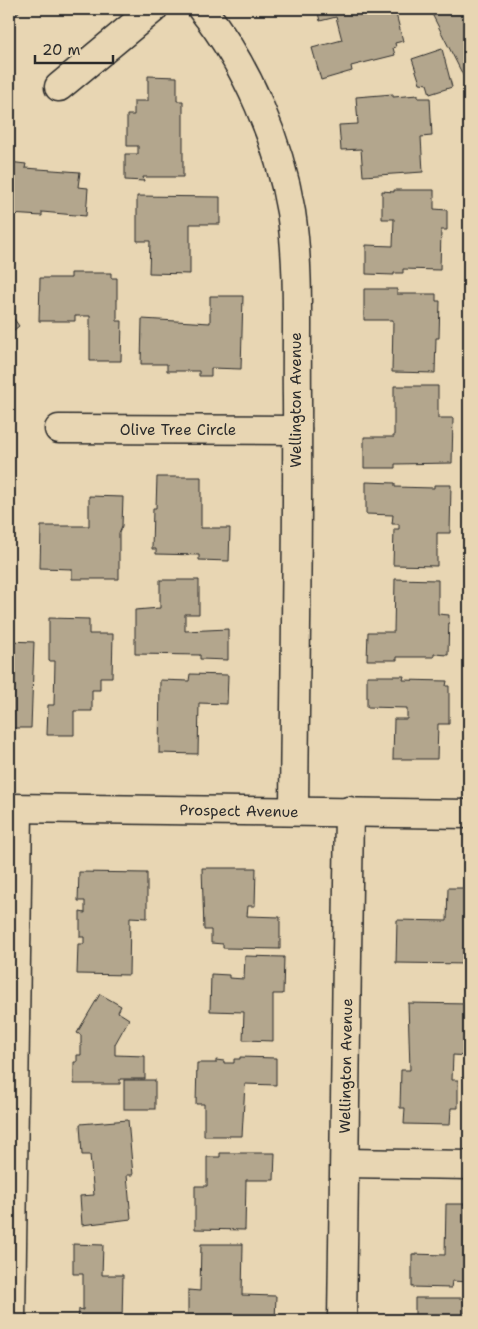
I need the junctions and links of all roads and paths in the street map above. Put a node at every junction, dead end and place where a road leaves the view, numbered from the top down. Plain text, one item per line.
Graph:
1 (154, 9) edge
2 (202, 9) edge
3 (59, 87) dead end
4 (59, 429) dead end
5 (297, 430) junction
6 (13, 808) edge
7 (294, 811) junction
8 (349, 811) junction
9 (469, 814) edge
10 (345, 1163) junction
11 (469, 1165) edge
12 (11, 1320) edge
13 (342, 1320) edge

1 - 3 street
2 - 5 street, Wellington Avenue
4 - 5 street, Olive Tree Circle
5 - 7 street, Wellington Avenue
6 - 7 street, Prospect Avenue
6 - 12 street
7 - 8 street, Prospect Avenue
8 - 9 street, Prospect Avenue
8 - 10 street, Wellington Avenue
10 - 11 street
10 - 13 street, Wellington Avenue

